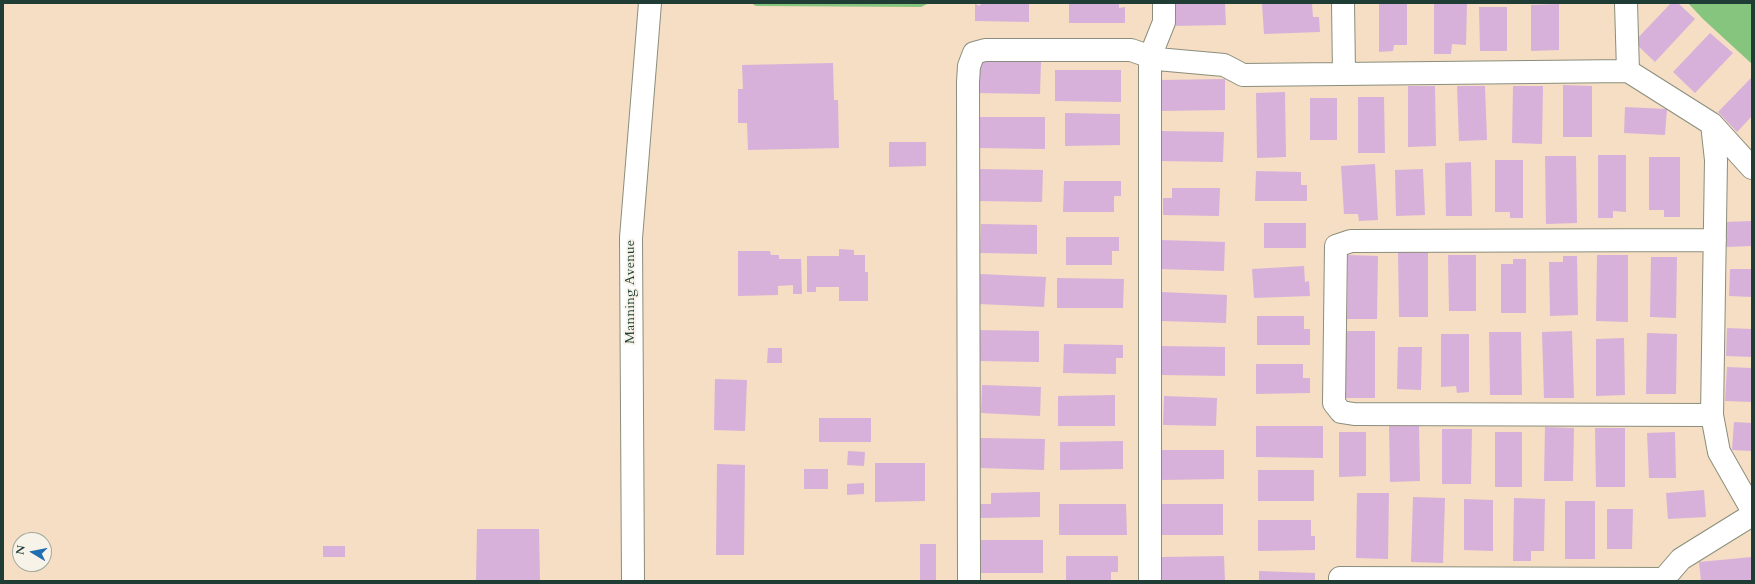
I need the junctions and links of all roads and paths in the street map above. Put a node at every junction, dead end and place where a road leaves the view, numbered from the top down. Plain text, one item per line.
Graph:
1 (650, 3) edge
2 (1164, 3) edge
3 (1343, 3) edge
4 (1626, 3) edge
5 (1150, 57) junction
6 (1628, 71) junction
7 (1344, 73) junction
8 (1712, 124) junction
9 (1752, 168) edge
10 (1715, 240) junction
11 (1712, 415) junction
12 (1752, 510) edge
13 (1752, 514) edge
14 (1663, 580) edge
15 (633, 581) edge
16 (969, 581) edge
17 (1150, 581) edge
18 (1340, 581) edge

1 - 15 street, Manning Avenue
2 - 5 street
3 - 7 street
4 - 6 street
5 - 7 street
5 - 16 street
5 - 17 street
6 - 7 street
6 - 8 street
8 - 9 street
8 - 10 street
10 - 11 street
10 - 11 street
11 - 12 street
13 - 14 street
14 - 18 street

